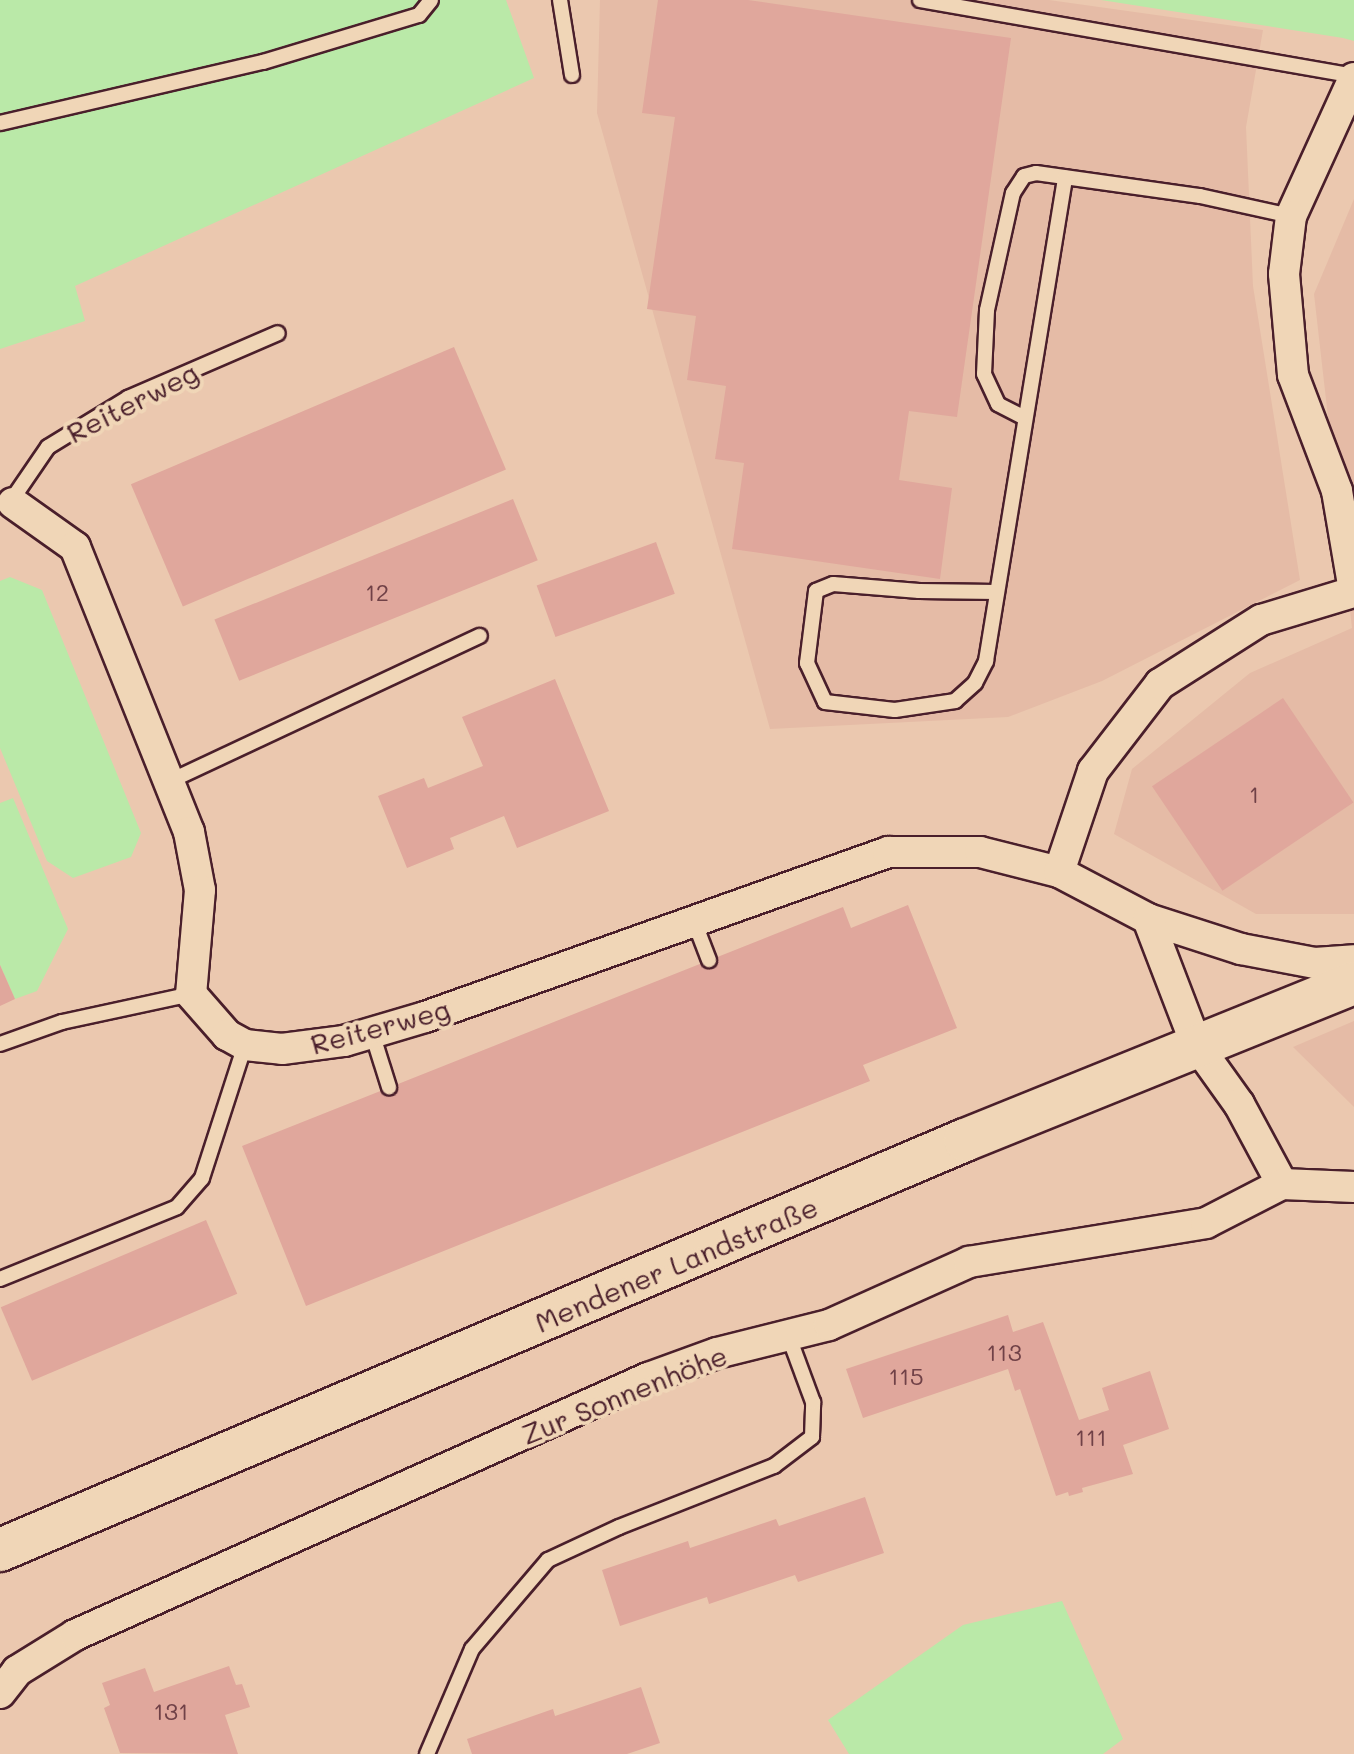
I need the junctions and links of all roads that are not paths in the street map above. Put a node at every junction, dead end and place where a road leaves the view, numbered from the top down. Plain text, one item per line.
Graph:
1 (431, 0) edge
2 (560, 0) edge
3 (920, 0) edge
4 (572, 75) dead end
5 (1354, 77) edge
6 (0, 123) edge
7 (1065, 177) junction
8 (1291, 216) junction
9 (278, 333) dead end
10 (1025, 418) junction
11 (7, 505) edge
12 (1354, 591) edge
13 (997, 592) junction
14 (480, 636) dead end
15 (170, 781) junction
16 (1059, 872) junction
17 (1148, 919) junction
18 (694, 921) junction
19 (709, 960) dead end
20 (1354, 960) edge
21 (1354, 983) edge
22 (191, 994) junction
23 (372, 1033) junction
24 (0, 1044) edge
25 (1196, 1044) junction
26 (245, 1045) junction
27 (389, 1087) dead end
28 (1282, 1184) junction
29 (1354, 1187) edge
30 (0, 1279) edge
31 (789, 1337) junction
32 (0, 1550) edge
33 (0, 1693) edge
34 (427, 1754) edge

1 - 6 lane
2 - 4 lane
3 - 5 lane
5 - 8 street
7 - 8 lane
7 - 10 lane
7 - 10 lane
8 - 12 street
9 - 11 lane, Reiterweg
10 - 13 lane
11 - 15 street, Reiterweg
12 - 16 street
13 - 13 lane
14 - 15 lane
15 - 22 street, Reiterweg
16 - 17 street, Reiterweg
16 - 18 street, Reiterweg
17 - 20 street, Reiterweg
17 - 25 street
18 - 19 lane
18 - 23 street, Reiterweg
21 - 25 main road, Mendener Landstraße
22 - 24 lane
22 - 26 street
23 - 26 street, Reiterweg
23 - 27 lane
25 - 28 street
25 - 32 main road, Mendener Landstraße
26 - 30 lane
28 - 29 street, Zur Sonnenhöhe
28 - 31 street, Zur Sonnenhöhe
31 - 33 street, Zur Sonnenhöhe
31 - 34 lane

